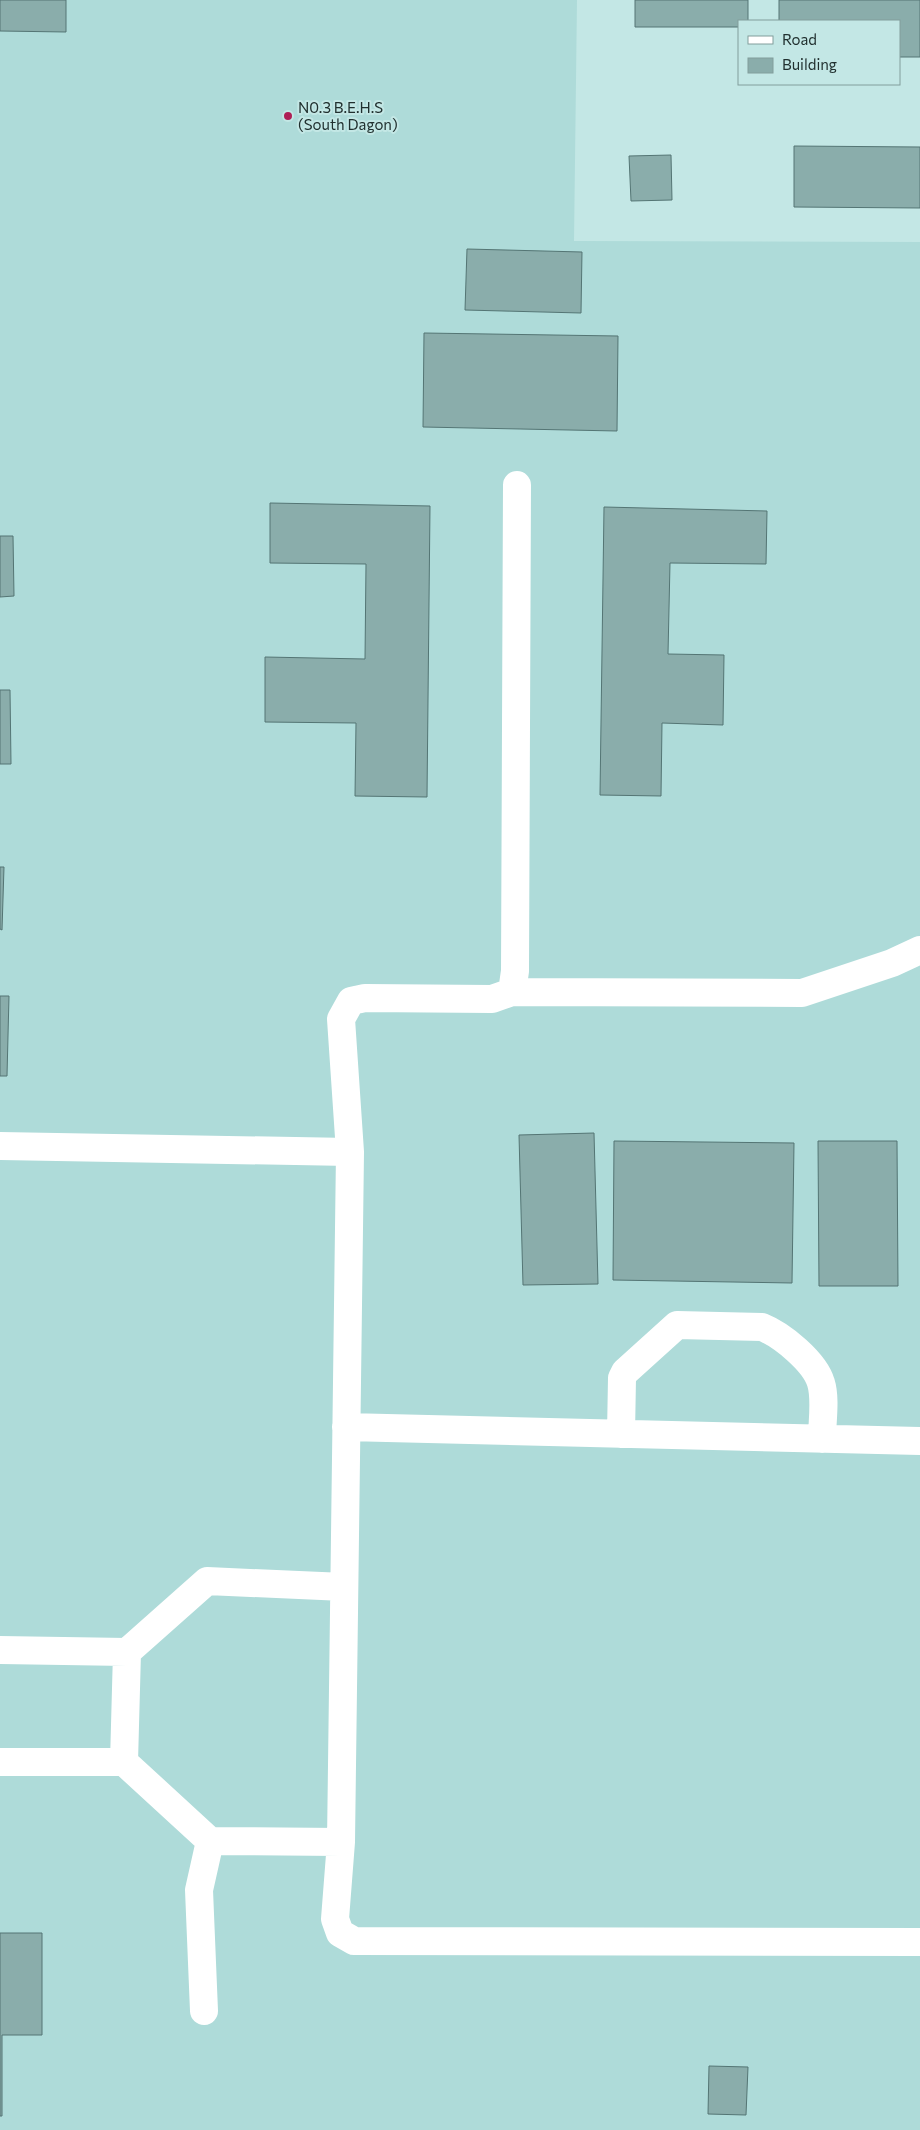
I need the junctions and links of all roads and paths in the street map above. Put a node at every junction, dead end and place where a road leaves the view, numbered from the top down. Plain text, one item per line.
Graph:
1 (517, 485) dead end
2 (920, 950) edge
3 (512, 992) junction
4 (0, 1146) edge
5 (350, 1152) junction
6 (346, 1427) junction
7 (621, 1434) junction
8 (822, 1438) junction
9 (920, 1441) edge
10 (344, 1587) junction
11 (0, 1650) edge
12 (127, 1652) junction
13 (0, 1762) edge
14 (124, 1762) junction
15 (210, 1841) junction
16 (342, 1842) junction
17 (920, 1942) edge
18 (204, 2011) dead end

1 - 3 lane
2 - 3 lane
3 - 5 lane
4 - 5 lane
5 - 6 lane
6 - 7 lane
6 - 10 lane
7 - 8 lane
7 - 8 lane
8 - 9 lane
10 - 12 lane
10 - 16 lane
11 - 12 lane
12 - 14 lane
13 - 14 lane
14 - 15 lane
15 - 16 lane
15 - 18 lane
16 - 17 lane

